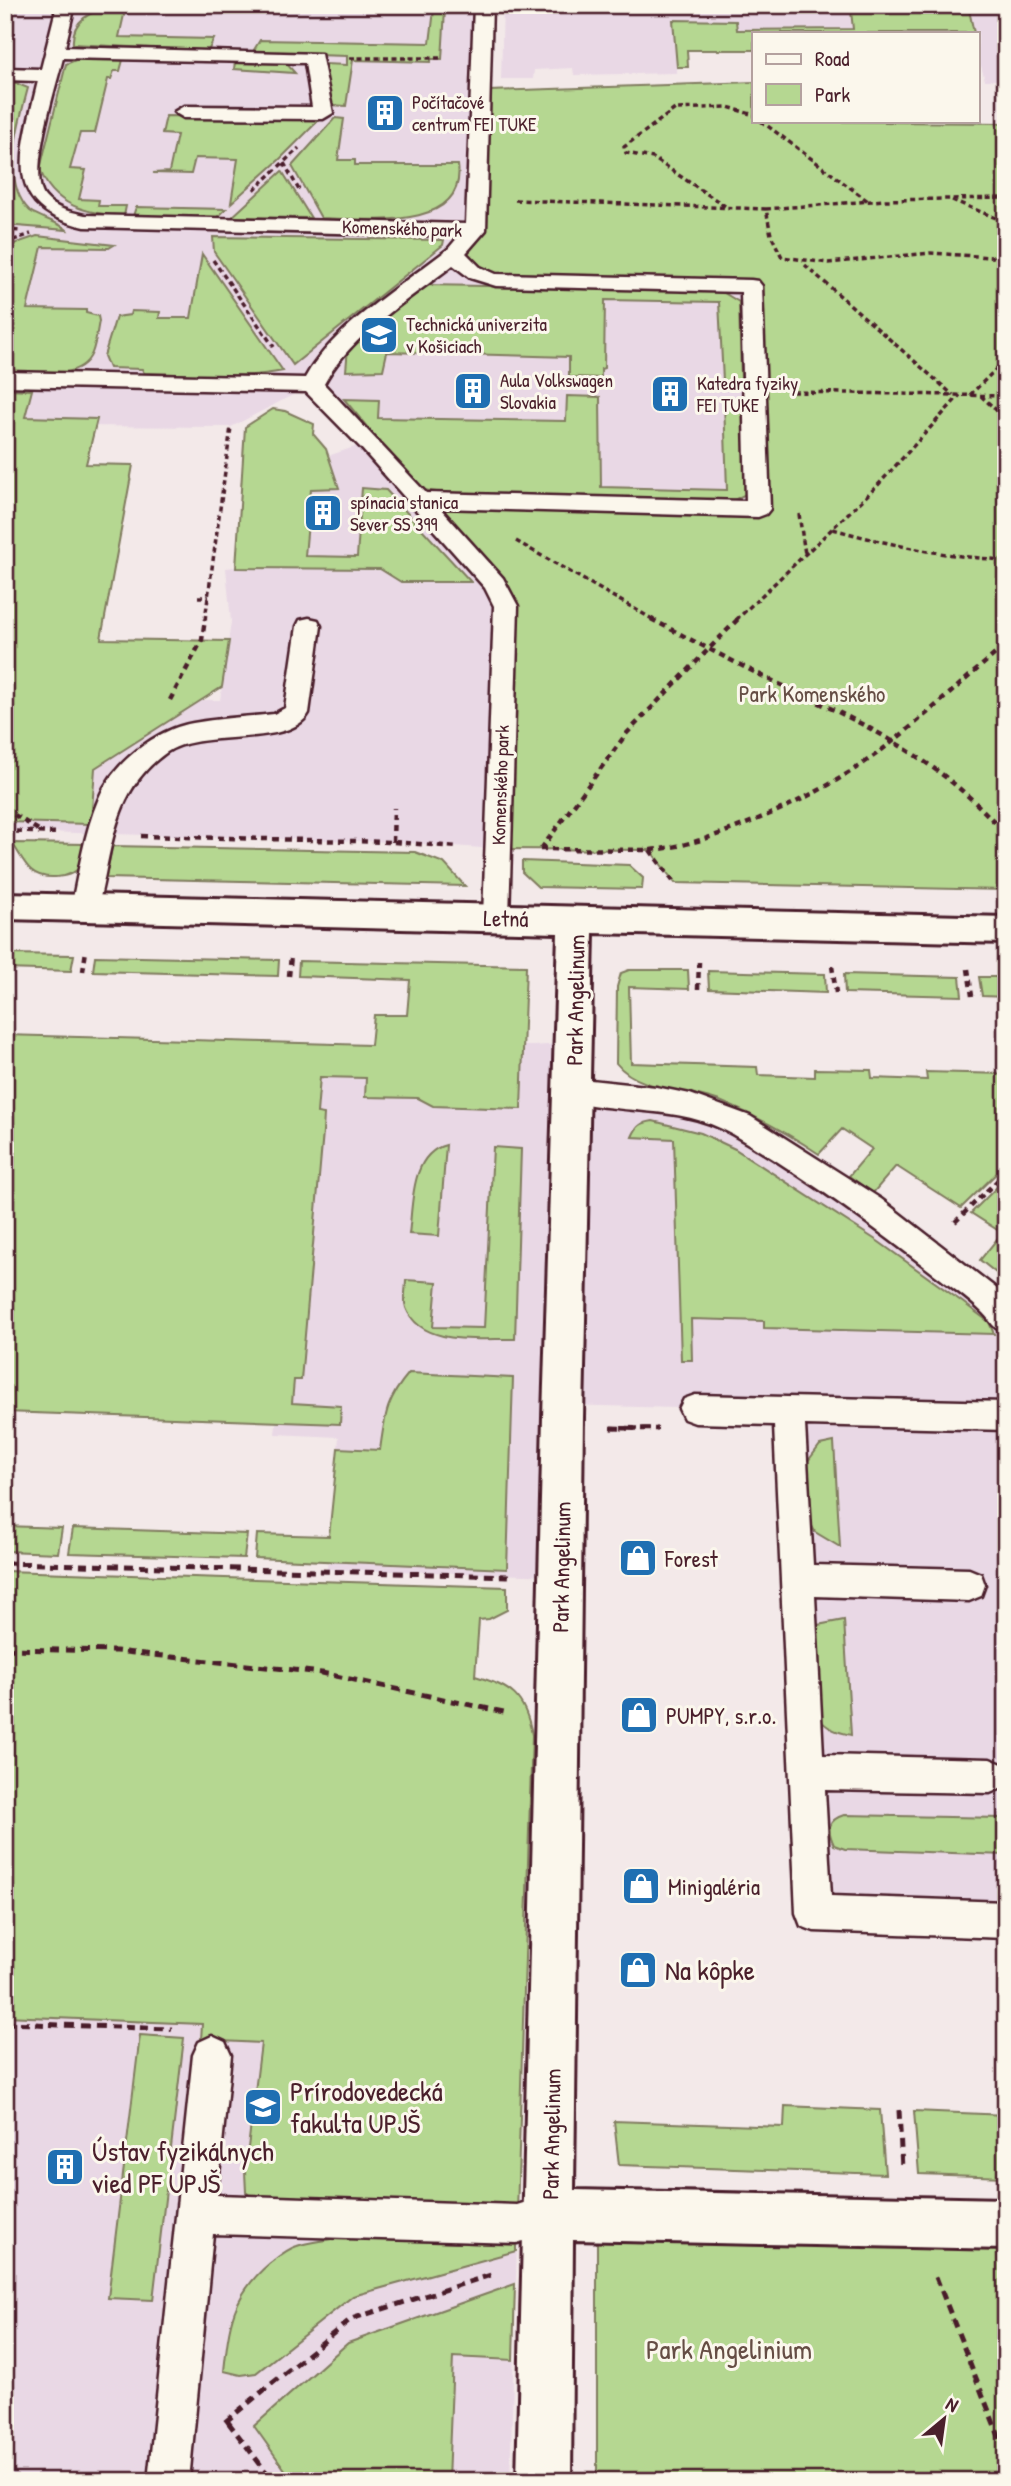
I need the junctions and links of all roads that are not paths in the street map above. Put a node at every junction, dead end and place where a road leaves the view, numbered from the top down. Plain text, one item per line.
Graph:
1 (66, 5) edge
2 (483, 5) edge
3 (54, 52) junction
4 (5, 74) edge
5 (48, 75) junction
6 (184, 112) dead end
7 (477, 230) junction
8 (455, 253) junction
9 (5, 379) edge
10 (312, 385) junction
11 (419, 500) junction
12 (309, 626) dead end
13 (5, 906) edge
14 (84, 908) junction
15 (496, 918) junction
16 (576, 919) junction
17 (1006, 930) edge
18 (572, 1090) junction
19 (1006, 1321) edge
20 (695, 1409) dead end
21 (789, 1411) junction
22 (1006, 1416) edge
23 (798, 1580) junction
24 (969, 1585) dead end
25 (807, 1772) junction
26 (990, 1776) dead end
27 (1006, 1920) edge
28 (212, 2055) dead end
29 (196, 2214) junction
30 (549, 2214) junction
31 (1006, 2224) edge
32 (168, 2481) edge
33 (544, 2481) edge

1 - 3 lane, Komenského park
2 - 7 lane
3 - 5 lane, Komenského park
3 - 6 lane
4 - 5 lane
5 - 7 lane, Komenského park
7 - 8 lane, Komenského park
8 - 10 lane, Komenského park
8 - 11 lane
9 - 10 lane
10 - 11 lane, Komenského park
11 - 15 lane, Komenského park
12 - 14 lane
13 - 14 street, Letná
14 - 15 street, Letná
15 - 16 street, Letná
16 - 17 street, Letná
16 - 18 street, Park Angelinum
18 - 19 lane
18 - 30 street, Park Angelinum
20 - 21 lane
21 - 22 lane
21 - 23 lane
23 - 24 lane
23 - 25 lane
25 - 26 lane
25 - 27 lane
28 - 29 lane
29 - 30 lane
29 - 32 lane
30 - 31 street, Park Angelinum
30 - 33 street, Park Angelinum

